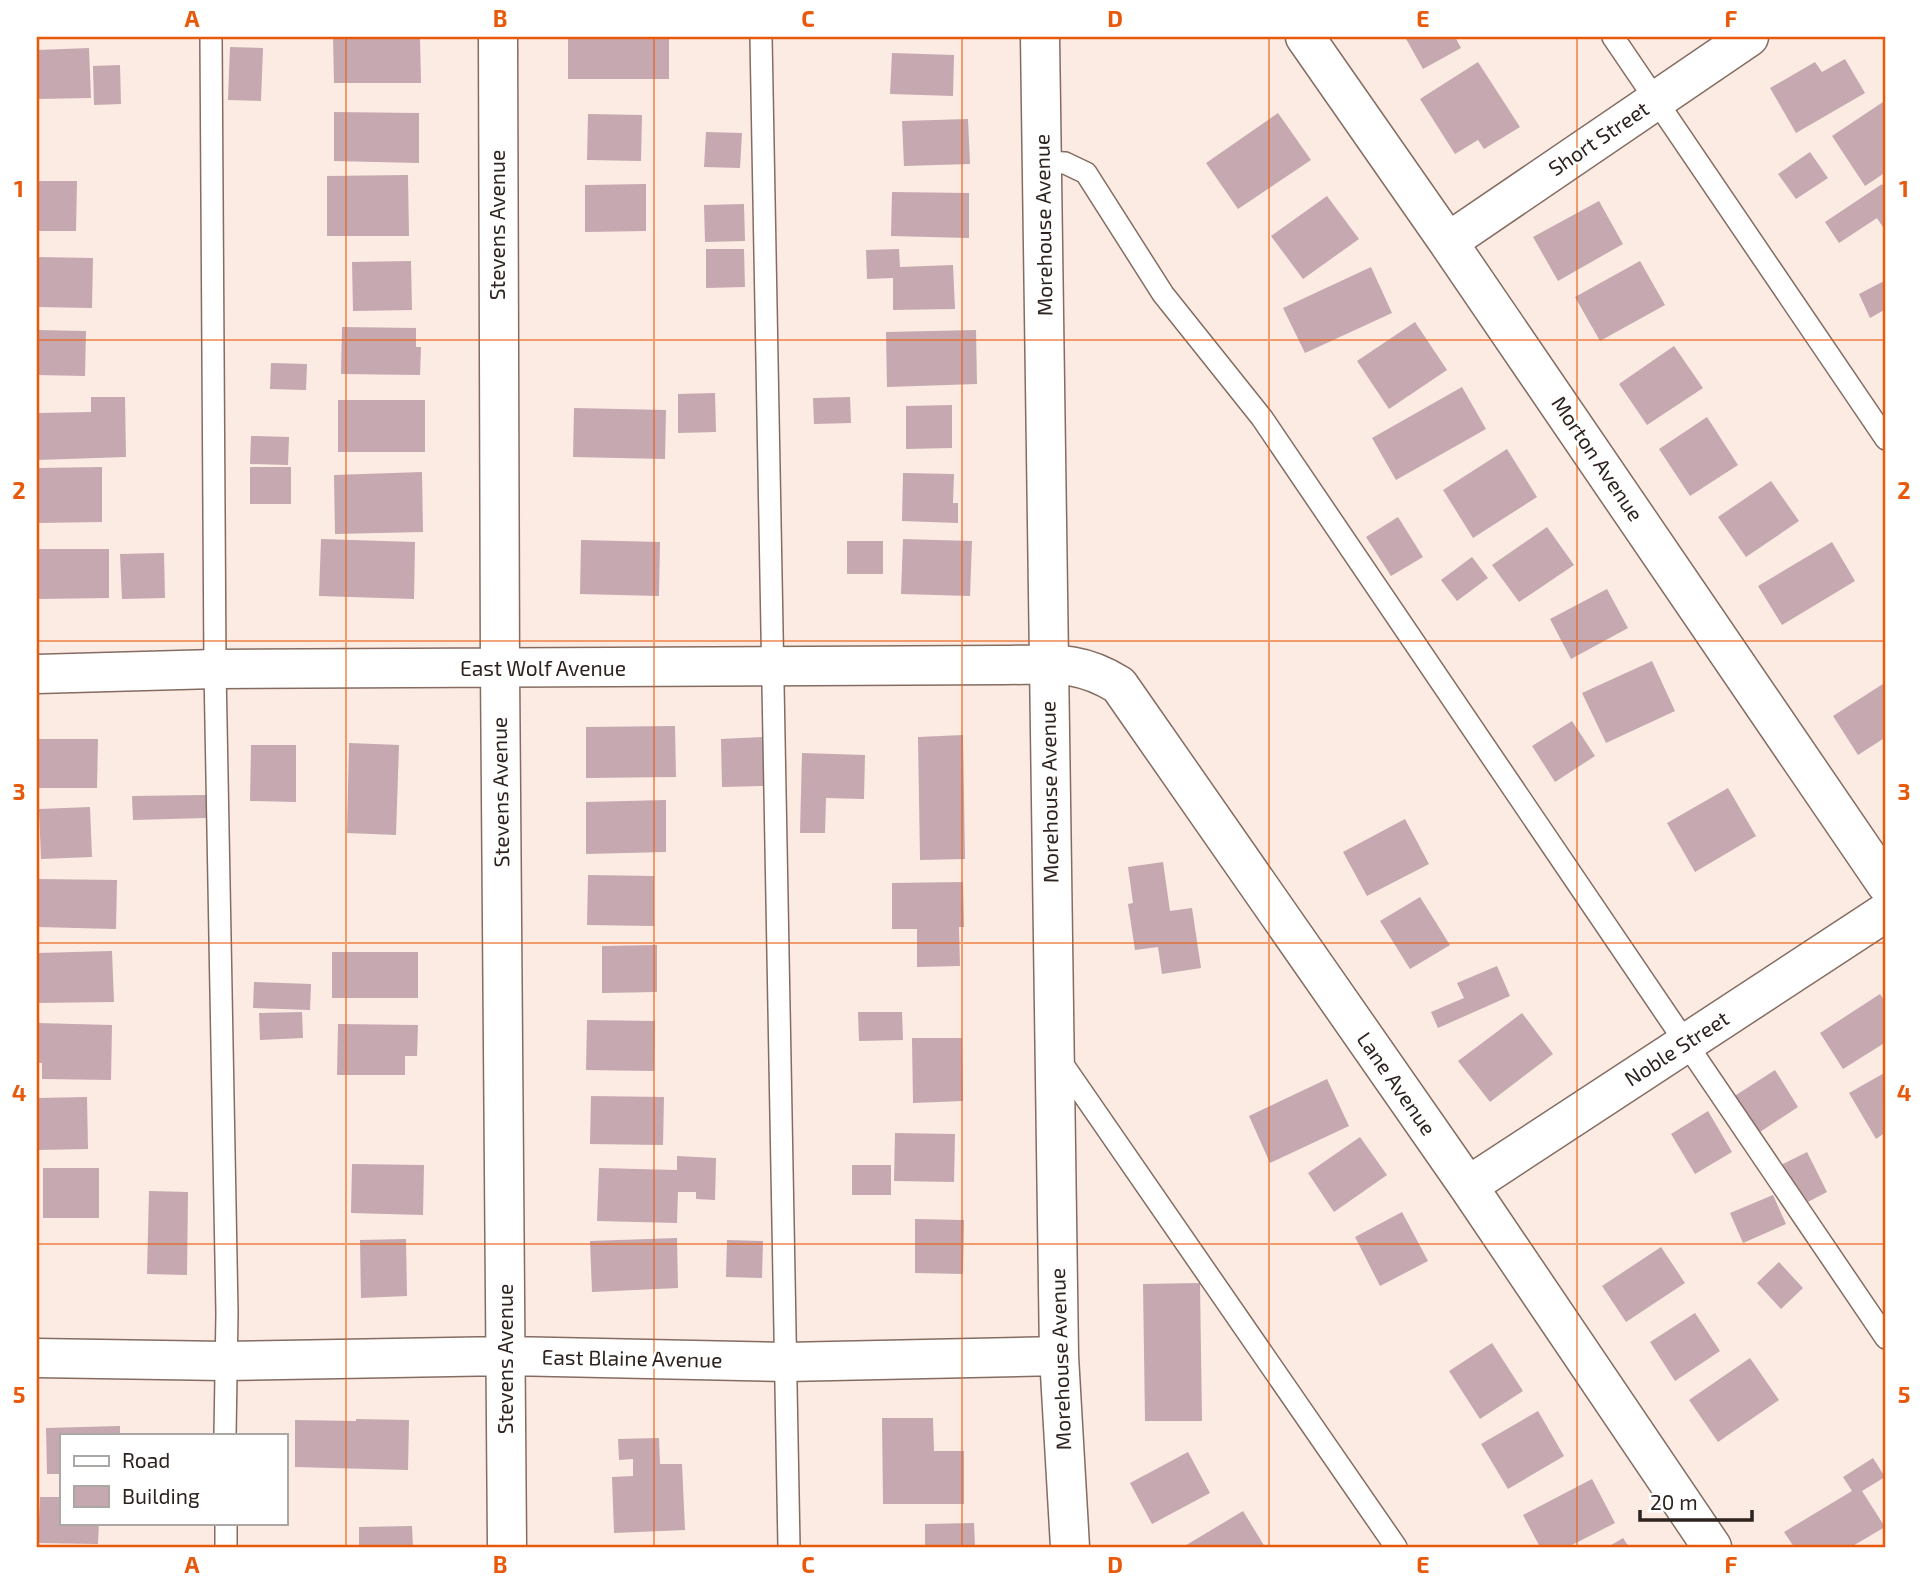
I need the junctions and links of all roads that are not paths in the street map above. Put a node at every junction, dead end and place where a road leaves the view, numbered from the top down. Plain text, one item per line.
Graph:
1 (211, 37) edge
2 (498, 37) edge
3 (761, 37) edge
4 (1040, 37) edge
5 (1305, 37) edge
6 (1613, 37) edge
7 (1749, 37) edge
8 (1656, 100) junction
9 (1043, 162) junction
10 (1448, 242) junction
11 (1886, 439) edge
12 (1049, 666) junction
13 (773, 667) junction
14 (215, 669) junction
15 (500, 669) junction
16 (37, 674) edge
17 (1886, 884) edge
18 (1886, 912) edge
19 (1686, 1043) junction
20 (1054, 1052) junction
21 (1468, 1186) junction
22 (1886, 1338) edge
23 (506, 1356) junction
24 (1059, 1356) junction
25 (37, 1359) edge
26 (225, 1362) junction
27 (786, 1362) junction
28 (225, 1434) edge
29 (226, 1524) edge
30 (226, 1547) edge
31 (507, 1547) edge
32 (789, 1547) edge
33 (1070, 1547) edge
34 (1396, 1547) edge
35 (1712, 1547) edge

1 - 14 lane
2 - 15 street, Stevens Avenue
3 - 13 lane
4 - 9 street, Morehouse Avenue
5 - 10 street, Morton Avenue
6 - 8 lane
7 - 8 street, Short Street
8 - 10 street, Short Street
8 - 11 lane
9 - 12 street, Morehouse Avenue
9 - 19 lane
10 - 17 street, Morton Avenue
12 - 13 street, East Wolf Avenue
12 - 20 street, Morehouse Avenue
12 - 21 street, Lane Avenue
13 - 15 street, East Wolf Avenue
13 - 27 lane
14 - 15 street, East Wolf Avenue
14 - 16 street, East Wolf Avenue
14 - 26 lane
15 - 23 street, Stevens Avenue
18 - 19 street, Noble Street
19 - 21 street, Noble Street
19 - 22 lane
20 - 24 street, Morehouse Avenue
20 - 34 lane
21 - 35 street, Lane Avenue
23 - 26 street, East Blaine Avenue
23 - 27 street, East Blaine Avenue
23 - 31 street, Stevens Avenue
24 - 27 street, East Blaine Avenue
24 - 33 street, Morehouse Avenue
25 - 26 street, East Blaine Avenue
26 - 28 lane
27 - 32 lane
29 - 30 lane

